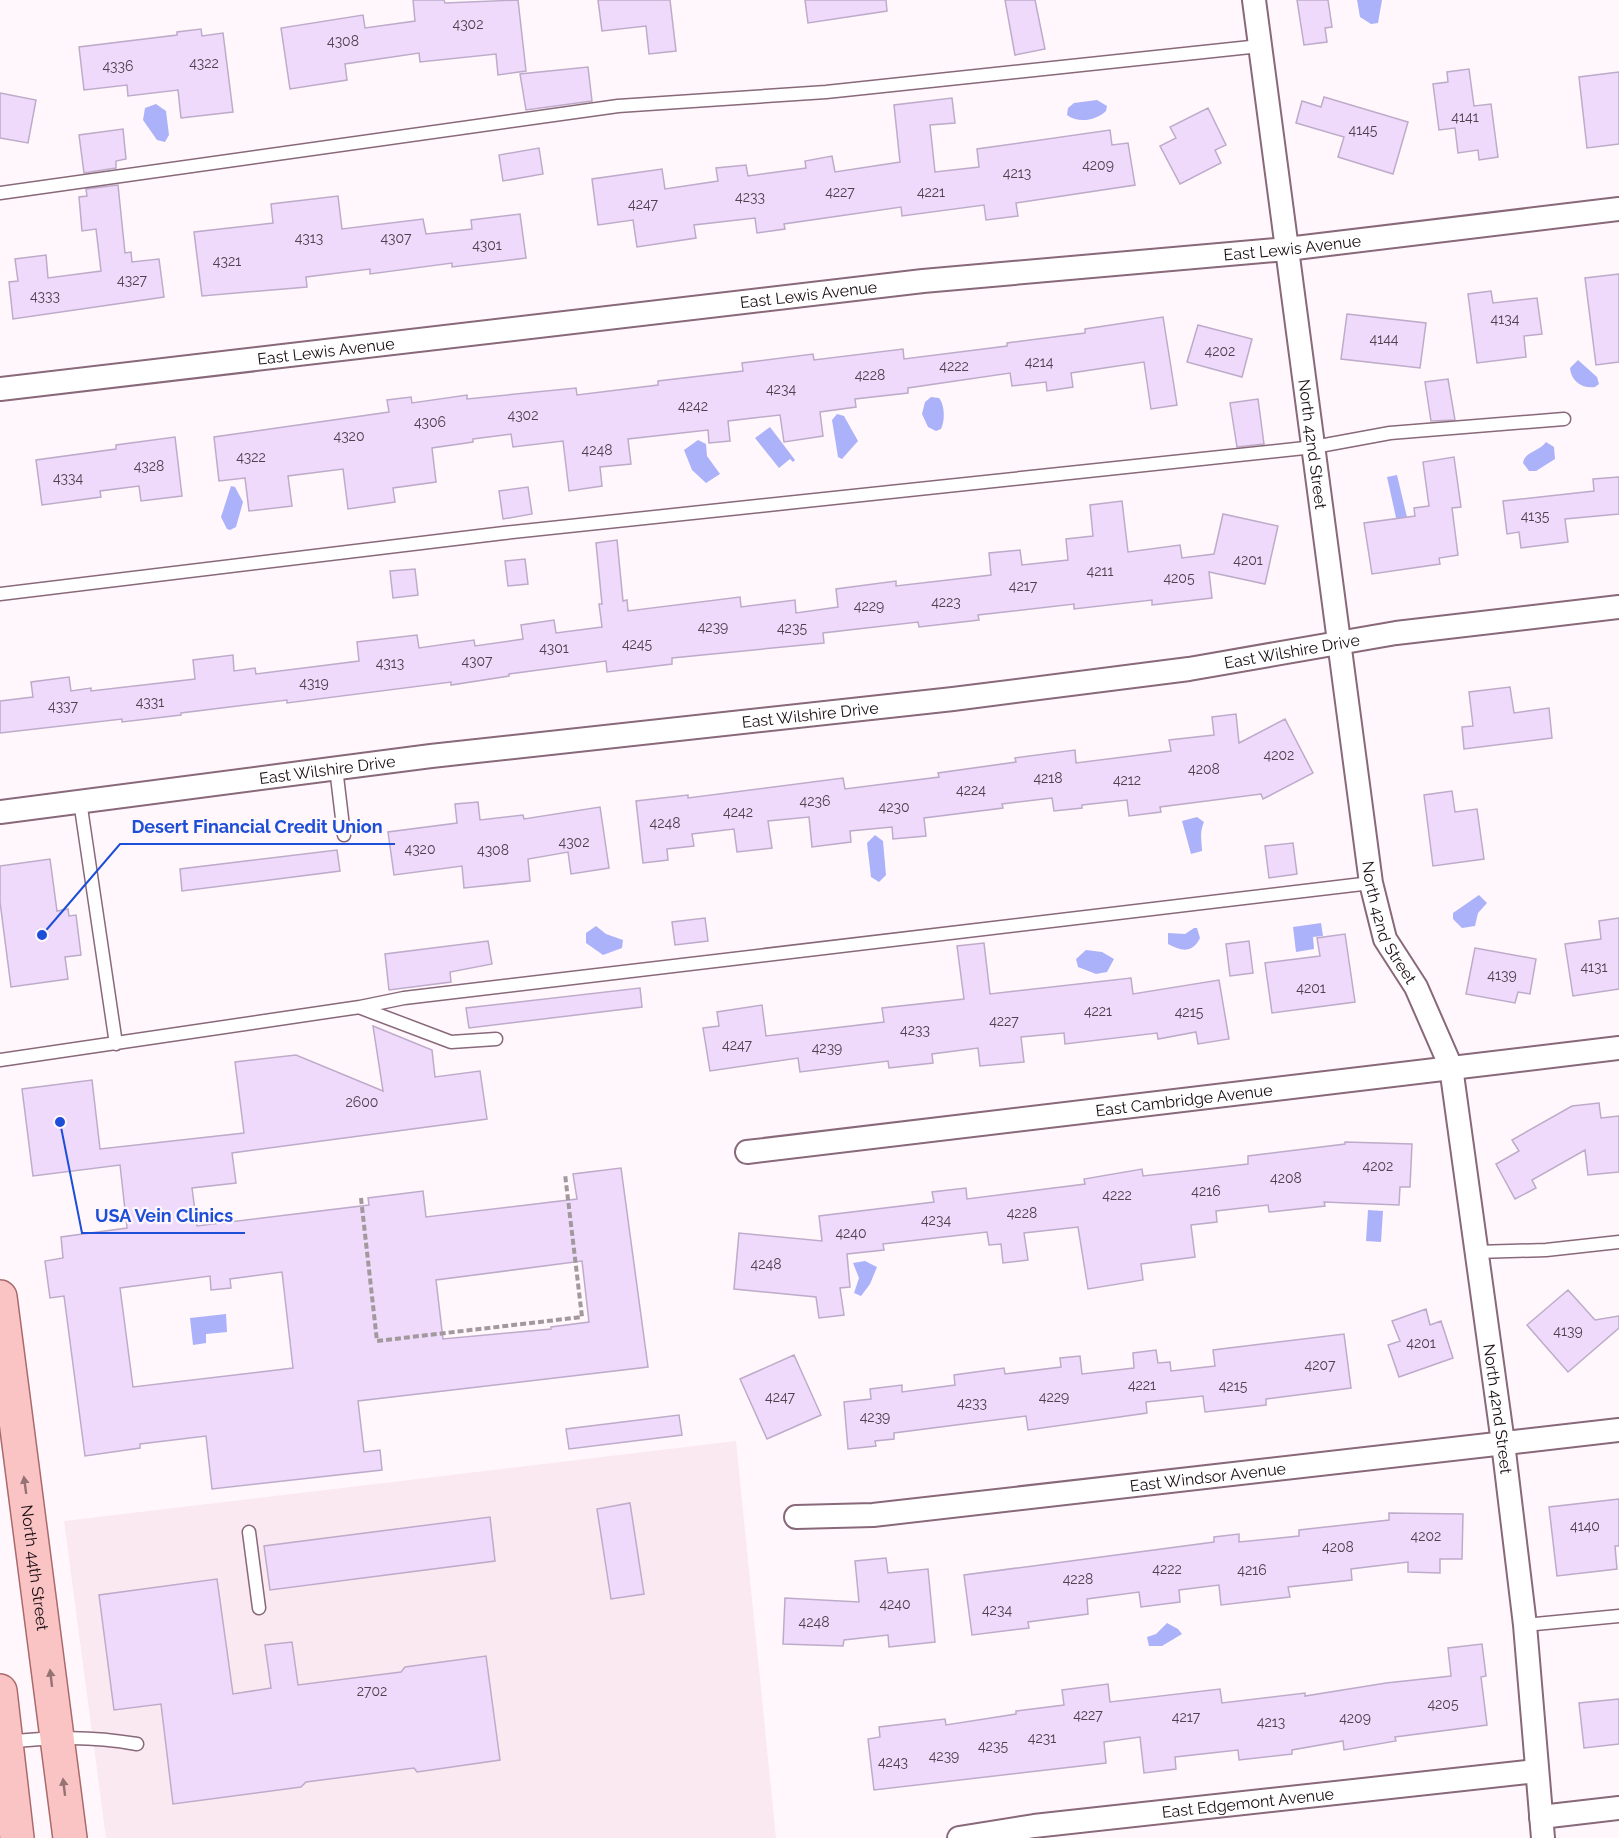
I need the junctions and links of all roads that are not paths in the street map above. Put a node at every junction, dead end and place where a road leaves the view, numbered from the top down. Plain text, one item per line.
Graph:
1 (1254, 0) edge
2 (1260, 46) junction
3 (0, 193) edge
4 (1619, 209) edge
5 (1287, 249) junction
6 (0, 389) edge
7 (1564, 419) dead end
8 (1314, 447) junction
9 (0, 594) edge
10 (1619, 607) edge
11 (1338, 644) junction
12 (336, 768) junction
13 (80, 801) junction
14 (0, 812) edge
15 (344, 835) dead end
16 (1371, 883) junction
17 (360, 1007) junction
18 (496, 1039) dead end
19 (116, 1044) junction
20 (1619, 1048) edge
21 (0, 1060) edge
22 (1451, 1067) junction
23 (747, 1152) dead end
24 (1619, 1242) edge
25 (1476, 1252) junction
26 (0, 1297) edge
27 (1619, 1430) edge
28 (1503, 1443) junction
29 (796, 1516) dead end
30 (249, 1532) dead end
31 (259, 1608) dead end
32 (1619, 1616) edge
33 (1525, 1625) junction
34 (0, 1691) edge
35 (58, 1736) junction
36 (3, 1742) edge
37 (137, 1744) dead end
38 (1536, 1771) junction
39 (1619, 1808) edge
40 (1542, 1828) edge
41 (1034, 1832) edge
42 (17, 1838) edge
43 (70, 1838) edge
44 (959, 1838) edge

1 - 2 street, North 42nd Street
2 - 3 lane
2 - 5 street, North 42nd Street
4 - 5 street, East Lewis Avenue
5 - 6 street, East Lewis Avenue
5 - 8 street, North 42nd Street
7 - 8 lane
8 - 9 lane
8 - 11 street, North 42nd Street
10 - 11 street, East Wilshire Drive
11 - 12 street, East Wilshire Drive
11 - 16 street, North 42nd Street
12 - 13 street, East Wilshire Drive
12 - 15 lane
13 - 14 street, East Wilshire Drive
13 - 19 lane
16 - 17 lane
16 - 22 street, North 42nd Street
17 - 18 lane
17 - 19 lane
19 - 21 lane
20 - 22 street, East Cambridge Avenue
22 - 23 street, East Cambridge Avenue
22 - 25 street, North 42nd Street
24 - 25 lane
25 - 28 street, North 42nd Street
35 -> 26 main road, North 44th Street
27 - 28 street, East Windsor Avenue
28 - 29 street, East Windsor Avenue
28 - 33 street, North 42nd Street
30 - 31 lane
32 - 33 lane
33 - 38 street, North 42nd Street
34 - 36 main road
35 - 36 lane
35 - 37 lane
43 -> 35 main road, North 44th Street
36 - 42 main road
38 - 40 street, North 42nd Street
38 - 41 street, East Edgemont Avenue
39 - 40 street
41 - 44 street, East Edgemont Avenue

